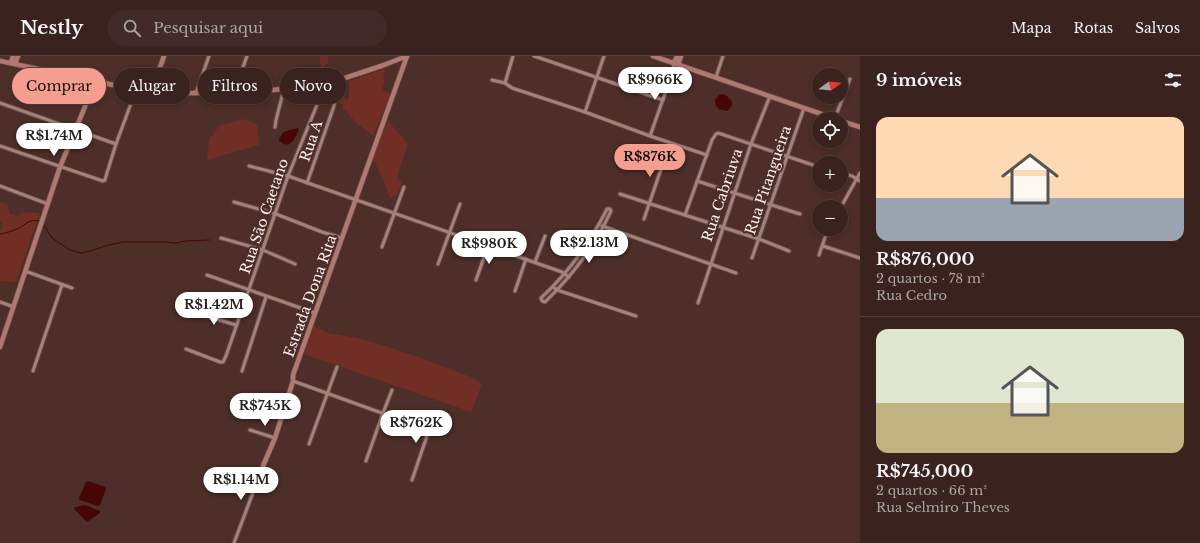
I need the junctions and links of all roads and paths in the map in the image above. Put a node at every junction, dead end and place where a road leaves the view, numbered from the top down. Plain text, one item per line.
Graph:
1 (13, 56) edge
2 (18, 56) edge
3 (164, 56) edge
4 (209, 56) edge
5 (247, 56) edge
6 (407, 56) edge
7 (513, 56) edge
8 (534, 56) edge
9 (604, 56) edge
10 (653, 56) edge
11 (677, 56) edge
12 (681, 56) edge
13 (724, 56) edge
14 (0, 61) edge
15 (13, 64) junction
16 (676, 64) junction
17 (31, 68) edge
18 (160, 68) edge
19 (243, 68) edge
20 (346, 77) edge
21 (716, 77) junction
22 (596, 78) junction
23 (492, 80) dead end
24 (850, 80) dead end
25 (505, 83) junction
26 (190, 94) edge
27 (196, 94) joint
28 (770, 96) junction
29 (663, 100) junction
30 (0, 104) edge
31 (86, 104) edge
32 (131, 104) edge
33 (280, 104) edge
34 (317, 104) edge
35 (334, 104) edge
36 (804, 108) junction
37 (586, 112) junction
38 (815, 112) edge
39 (838, 112) edge
40 (848, 123) edge
41 (275, 127) dead end
42 (860, 127) edge
43 (76, 130) junction
44 (650, 136) junction
45 (670, 143) junction
46 (116, 144) junction
47 (751, 144) junction
48 (0, 146) edge
49 (707, 155) junction
50 (787, 157) junction
51 (812, 165) edge
52 (249, 166) dead end
53 (60, 167) junction
54 (860, 173) edge
55 (288, 176) junction
56 (848, 176) edge
57 (697, 180) junction
58 (858, 180) edge
59 (307, 184) junction
60 (0, 186) edge
61 (404, 187) dead end
62 (735, 192) junction
63 (620, 194) dead end
64 (845, 200) edge
65 (355, 201) junction
66 (234, 202) dead end
67 (48, 204) junction
68 (460, 204) dead end
69 (649, 204) junction
70 (771, 204) junction
71 (276, 214) junction
72 (394, 214) junction
73 (800, 214) dead end
74 (685, 215) junction
75 (644, 219) dead end
76 (599, 224) junction
77 (603, 227) junction
78 (723, 228) junction
79 (449, 233) junction
80 (545, 236) dead end
81 (826, 236) edge
82 (221, 238) dead end
83 (342, 238) junction
84 (759, 239) junction
85 (488, 246) junction
86 (823, 246) junction
87 (382, 247) dead end
88 (263, 250) junction
89 (789, 251) dead end
90 (819, 254) dead end
91 (752, 258) dead end
92 (860, 258) edge
93 (526, 259) junction
94 (535, 262) junction
95 (295, 264) dead end
96 (438, 264) dead end
97 (711, 264) junction
98 (25, 271) junction
99 (565, 274) junction
100 (736, 274) dead end
101 (208, 275) dead end
102 (569, 277) junction
103 (476, 280) dead end
104 (62, 285) junction
105 (553, 286) junction
106 (72, 288) dead end
107 (249, 290) junction
108 (557, 290) junction
109 (515, 291) dead end
110 (266, 297) junction
111 (0, 302) edge
112 (698, 302) dead end
113 (14, 306) junction
114 (197, 313) dead end
115 (314, 313) junction
116 (636, 316) dead end
117 (236, 325) junction
118 (0, 347) edge
119 (186, 349) dead end
120 (337, 367) dead end
121 (33, 371) dead end
122 (242, 371) dead end
123 (293, 381) junction
124 (392, 390) dead end
125 (328, 393) junction
126 (382, 413) junction
127 (436, 415) dead end
128 (250, 430) dead end
129 (429, 430) junction
130 (275, 438) junction
131 (309, 444) dead end
132 (366, 461) dead end
133 (263, 466) joint
134 (412, 480) dead end
135 (234, 543) edge

1 - 15 street
2 - 15 street
3 - 18 street
4 - 27 street
5 - 19 street
6 - 20 street
6 - 65 street, Estrada Dona Rita
7 - 25 street
8 - 22 street
9 - 22 street
10 - 16 street
11 - 16 street
12 - 16 street
13 - 21 street
14 - 15 street
15 - 17 street
16 - 21 street
16 - 29 street
21 - 28 street
22 - 29 street
22 - 37 street
23 - 25 street
24 - 39 street
25 - 37 street
26 - 27 street
28 - 36 street
28 - 47 street, Rua Cabriuva
29 - 44 street
30 - 43 street
31 - 43 street
32 - 46 street
33 - 41 street
34 - 55 street, Rua São Caetano
35 - 59 street, Rua A
36 - 38 street
36 - 50 street, Rua Pitangueira
37 - 44 street
40 - 42 street
43 - 46 street
43 - 53 street
44 - 45 street
45 - 49 street
45 - 69 street
46 - 53 street
47 - 49 street
47 - 50 street
47 - 62 street, Rua Cabriuva
48 - 53 street
49 - 57 street
50 - 51 street
50 - 70 street, Rua Pitangueira
52 - 55 street
53 - 67 street
54 - 58 street
55 - 59 street
55 - 71 street, Rua São Caetano
56 - 58 street
57 - 62 street
57 - 74 street
58 - 64 street
59 - 65 street
60 - 67 street
61 - 72 street
62 - 70 street
62 - 78 street, Rua Cabriuva
63 - 69 street
65 - 72 street
65 - 83 street, Estrada Dona Rita
66 - 71 street
67 - 98 street
68 - 79 street
69 - 74 street
69 - 75 street
70 - 73 street
70 - 84 street, Rua Pitangueira
71 - 83 street
71 - 88 street, Rua São Caetano
72 - 79 street
72 - 87 street
74 - 78 street
76 - 77 street
76 - 77 street
76 - 99 street
77 - 97 street
77 - 102 street
78 - 84 street
78 - 97 street, Rua Cabriuva
79 - 85 street
79 - 96 street
80 - 94 street
81 - 86 street
82 - 88 street
83 - 115 street, Estrada Dona Rita
84 - 89 street
84 - 91 street, Rua Pitangueira
85 - 93 street
85 - 103 street
86 - 90 street
86 - 92 street
88 - 95 street
88 - 107 street, Rua São Caetano
93 - 94 street
93 - 109 street
94 - 99 street
97 - 100 street
97 - 112 street, Rua Cabriuva
98 - 104 street
98 - 113 street
99 - 102 street
99 - 105 street
101 - 107 street
102 - 108 street
104 - 106 street
104 - 121 street
105 - 108 street
105 - 108 street
107 - 110 street
107 - 117 street, Rua São Caetano
108 - 116 street
110 - 115 street
110 - 122 street
111 - 113 street
113 - 118 street
114 - 117 street
115 - 123 street, Estrada Dona Rita
117 - 119 street, Rua São Caetano
120 - 125 street
123 - 125 street
123 - 130 street, Estrada Dona Rita
124 - 126 street
125 - 126 street
125 - 131 street
126 - 129 street
126 - 132 street
127 - 129 street
128 - 130 street
129 - 134 street
130 - 133 street, Estrada Dona Rita
133 - 135 street, Estrada Dona Rita

